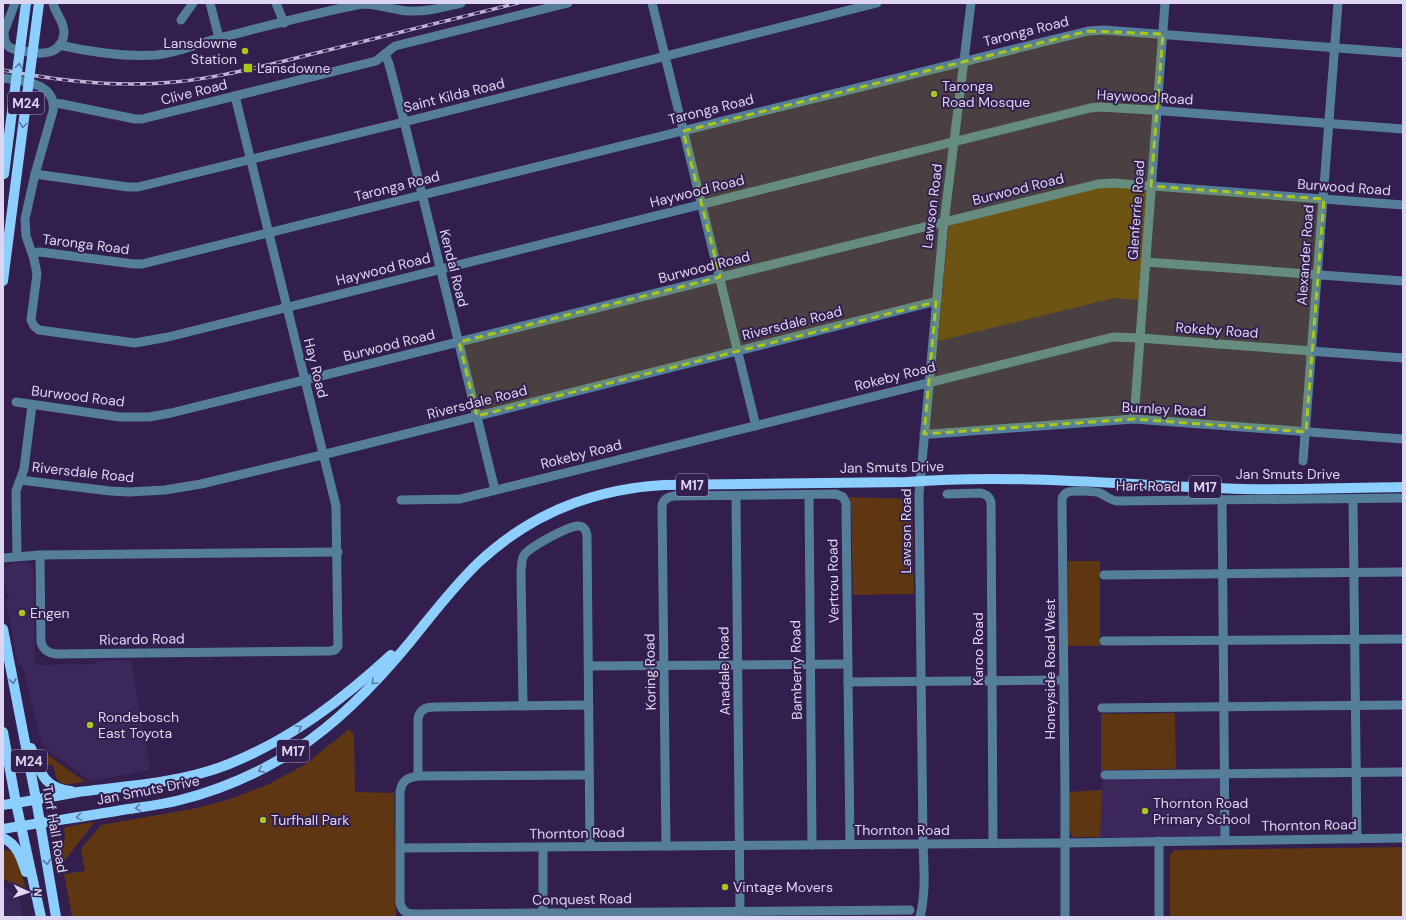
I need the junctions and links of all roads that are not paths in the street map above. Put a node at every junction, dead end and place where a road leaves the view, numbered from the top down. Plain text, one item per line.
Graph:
1 (16, 3) edge
2 (26, 3) edge
3 (39, 3) edge
4 (53, 3) edge
5 (193, 3) edge
6 (210, 3) edge
7 (276, 3) edge
8 (462, 3) edge
9 (568, 3) edge
10 (652, 3) edge
11 (877, 3) edge
12 (972, 3) edge
13 (1165, 3) edge
14 (1338, 3) edge
15 (181, 20) dead end
16 (284, 23) junction
17 (4, 27) edge
18 (1163, 34) junction
19 (218, 38) junction
20 (59, 45) junction
21 (1335, 47) junction
22 (1403, 53) edge
23 (384, 54) junction
24 (665, 56) junction
25 (964, 60) junction
26 (3, 78) edge
27 (235, 96) junction
28 (54, 103) junction
29 (1157, 110) junction
30 (404, 121) junction
31 (1329, 124) junction
32 (1403, 129) edge
33 (683, 131) junction
34 (954, 141) junction
35 (250, 159) junction
36 (35, 174) junction
37 (3, 176) edge
38 (1151, 186) junction
39 (422, 194) junction
40 (1324, 199) junction
41 (702, 204) junction
42 (1403, 205) edge
43 (944, 221) junction
44 (268, 233) junction
45 (32, 253) junction
46 (1146, 262) junction
47 (440, 270) junction
48 (1318, 275) junction
49 (720, 277) junction
50 (3, 281) edge
51 (1403, 281) edge
52 (936, 301) junction
53 (287, 308) junction
54 (1140, 338) junction
55 (459, 342) junction
56 (738, 351) junction
57 (1312, 351) junction
58 (1403, 358) edge
59 (305, 380) junction
60 (929, 382) junction
61 (16, 402) dead end
62 (32, 405) junction
63 (477, 416) junction
64 (1134, 419) junction
65 (756, 426) junction
66 (1306, 432) junction
67 (924, 434) junction
68 (1403, 440) edge
69 (323, 455) junction
70 (1304, 461) dead end
71 (20, 480) junction
72 (920, 481) junction
73 (1403, 487) edge
74 (495, 490) junction
75 (948, 494) dead end
76 (809, 495) junction
77 (736, 496) junction
78 (1063, 496) joint
79 (1403, 498) edge
80 (665, 499) joint
81 (1353, 499) junction
82 (401, 500) dead end
83 (1222, 500) junction
84 (338, 552) junction
85 (40, 555) junction
86 (16, 556) junction
87 (3, 558) edge
88 (1354, 572) junction
89 (1403, 572) edge
90 (1223, 573) junction
91 (1104, 575) dead end
92 (427, 620) junction
93 (3, 629) edge
94 (1403, 639) edge
95 (1355, 640) junction
96 (1104, 641) dead end
97 (1223, 641) junction
98 (336, 649) joint
99 (738, 664) junction
100 (810, 664) junction
101 (848, 664) junction
102 (589, 666) junction
103 (664, 666) junction
104 (1063, 680) junction
105 (992, 681) junction
106 (848, 682) junction
107 (921, 682) junction
108 (589, 705) junction
109 (1355, 705) junction
110 (1403, 705) edge
111 (523, 706) junction
112 (1224, 707) junction
113 (1102, 708) dead end
114 (22, 724) junction
115 (4, 735) edge
116 (1356, 772) junction
117 (1403, 772) edge
118 (1224, 773) junction
119 (589, 775) junction
120 (1105, 775) dead end
121 (418, 776) junction
122 (3, 779) edge
123 (79, 792) junction
124 (36, 799) junction
125 (16, 803) junction
126 (3, 805) edge
127 (40, 823) junction
128 (22, 826) junction
129 (3, 829) edge
130 (3, 838) edge
131 (1403, 838) edge
132 (1356, 839) junction
133 (1225, 840) junction
134 (1159, 841) junction
135 (994, 843) junction
136 (1065, 843) junction
137 (850, 844) junction
138 (923, 844) junction
139 (812, 845) junction
140 (590, 846) junction
141 (666, 846) junction
142 (740, 846) junction
143 (542, 847) junction
144 (400, 848) junction
145 (38, 902) junction
146 (910, 910) dead end
147 (740, 911) junction
148 (823, 914) edge
149 (899, 914) edge
150 (543, 915) edge
151 (613, 915) edge
152 (41, 917) edge
153 (56, 917) edge
154 (920, 917) edge
155 (1065, 917) edge
156 (1160, 917) edge

1 - 17 street
37 -> 2 main road, M24, bridge
3 -> 50 main road, M24, bridge
4 - 20 street
5 - 15 street
6 - 19 street
7 - 16 street
8 - 16 street
9 - 23 street, Clive Road
10 - 24 street
11 - 24 street, Saint Kilda Road
12 - 25 street, Lawson Road
13 - 18 street, Glenferrie Road
14 - 21 street, Alexander Road
16 - 19 street
17 - 20 street
18 - 21 street, Taronga Road
18 - 25 street, Taronga Road
18 - 29 street, Glenferrie Road
19 - 20 street
21 - 22 street, Taronga Road
21 - 31 street, Alexander Road
23 - 27 street, Clive Road
23 - 30 street, Kendal Road
24 - 30 street, Saint Kilda Road
24 - 33 street
25 - 33 street, Taronga Road
25 - 34 street, Lawson Road
26 - 28 street
27 - 28 street, Clive Road
27 - 35 street, Hay Road
28 - 36 street
29 - 31 street, Haywood Road
29 - 34 street, Haywood Road
29 - 38 street, Glenferrie Road
30 - 35 street, Saint Kilda Road
30 - 39 street, Kendal Road
31 - 32 street, Haywood Road
31 - 40 street, Alexander Road
33 - 39 street, Taronga Road
33 - 41 street
34 - 41 street, Haywood Road
34 - 43 street, Lawson Road
35 - 36 street, Saint Kilda Road
35 - 44 street, Hay Road
36 - 45 street
38 - 40 street, Burwood Road
38 - 43 street, Burwood Road
38 - 46 street, Glenferrie Road
39 - 44 street, Taronga Road
39 - 47 street, Kendal Road
40 - 42 street, Burwood Road
40 - 48 street, Alexander Road
41 - 47 street, Haywood Road
41 - 49 street
43 - 49 street, Burwood Road
43 - 52 street, Lawson Road
44 - 45 street, Taronga Road
44 - 53 street, Hay Road
45 - 53 street, Haywood Road
46 - 48 street
46 - 54 street, Glenferrie Road
47 - 53 street, Haywood Road
47 - 55 street, Kendal Road
48 - 51 street
48 - 57 street, Alexander Road
49 - 55 street, Burwood Road
49 - 56 street
52 - 56 street, Riversdale Road
52 - 60 street, Lawson Road
53 - 59 street, Hay Road
54 - 57 street, Rokeby Road
54 - 60 street, Rokeby Road
54 - 64 street, Glenferrie Road
55 - 59 street, Burwood Road
55 - 63 street, Kendal Road
56 - 63 street, Riversdale Road
56 - 65 street
57 - 58 street, Rokeby Road
57 - 66 street, Alexander Road
59 - 62 street, Burwood Road
59 - 69 street, Hay Road
60 - 65 street, Rokeby Road
60 - 67 street, Lawson Road
61 - 62 street, Burwood Road
62 - 71 street
63 - 69 street, Riversdale Road
63 - 74 street, Kendal Road
64 - 66 street, Burnley Road
64 - 67 street, Burnley Road
65 - 74 street, Rokeby Road
66 - 68 street, Burnley Road
66 - 70 street, Alexander Road
67 - 72 street, Lawson Road
69 - 71 street, Riversdale Road
69 - 84 street, Hay Road
71 - 86 street
72 - 73 main road, Jan Smuts Drive / M17
72 - 92 main road, Jan Smuts Drive / M17
72 - 107 street, Lawson Road
74 - 82 street, Rokeby Road
75 - 105 street, Karoo Road
76 - 77 street, Vertrou Road
76 - 100 street, Bamberry Road
76 - 101 street, Vertrou Road
77 - 80 street, Vertrou Road
77 - 99 street, Anadale Road
78 - 83 street, Hart Road
78 - 104 street, Honeyside Road West
79 - 81 street, Hart Road
80 - 103 street, Koring Road
81 - 83 street, Hart Road
81 - 88 street
83 - 90 street
84 - 85 street
84 - 98 street, Hay Road
85 - 86 street
85 - 98 street, Ricardo Road
86 - 87 street
88 - 89 street
88 - 90 street
88 - 95 street
90 - 91 street
90 - 97 street
123 -> 92 main road, Jan Smuts Drive / M17
92 -> 127 main road, Jan Smuts Drive / M17
93 -> 114 main road, Turf Hall Road / M24
94 - 95 street
95 - 97 street
95 - 109 street
96 - 97 street
97 - 112 street
99 - 100 street
99 - 103 street
99 - 142 street, Anadale Road
100 - 101 street
100 - 139 street, Bamberry Road
101 - 106 street, Vertrou Road
102 - 103 street
102 - 108 street
102 - 111 street
103 - 141 street, Koring Road
104 - 105 street
104 - 136 street, Honeyside Road West
105 - 107 street
105 - 135 street, Karoo Road
106 - 107 street
106 - 137 street, Vertrou Road
107 - 138 street, Lawson Road
108 - 111 street
108 - 119 street
109 - 110 street
109 - 112 street
109 - 116 street
111 - 121 street
112 - 113 street
112 - 118 street
114 - 123 main road
114 - 124 main road, Turf Hall Road / M24
115 - 122 main road
115 - 125 main road, M24
116 - 117 street
116 - 118 street
116 - 132 street
118 - 120 street
118 - 133 street
119 - 121 street
119 - 140 street
121 - 144 street, Conquest Road
123 - 124 main road, Jan Smuts Drive / M17
124 - 125 main road, Jan Smuts Drive / M17
124 - 127 main road, Turf Hall Road / M24
125 - 126 main road, Jan Smuts Drive / M17
125 - 128 main road, M24
127 - 128 main road, Jan Smuts Drive / M17
127 -> 153 main road, Turf Hall Road / M24
128 - 129 main road, Jan Smuts Drive / M17
128 - 145 main road, M24
130 - 145 main road
131 - 132 street, Thornton Road
132 - 133 street, Thornton Road
133 - 134 street, Thornton Road
134 - 136 street, Thornton Road
134 - 156 street
135 - 136 street, Thornton Road
135 - 138 street, Thornton Road
136 - 155 street, Honeyside Road West
137 - 138 street, Thornton Road
137 - 139 street, Thornton Road
138 - 154 street, Lawson Road
139 - 142 street, Thornton Road
140 - 141 street, Thornton Road
140 - 143 street, Thornton Road
141 - 142 street, Thornton Road
142 - 147 street, Anadale Road
143 - 144 street, Thornton Road
143 - 150 street
144 - 150 street, Conquest Road
145 - 152 main road, M24
146 - 149 street, Conquest Road
147 - 148 street, Conquest Road
147 - 151 street, Conquest Road
148 - 149 street, Conquest Road
150 - 151 street, Conquest Road

